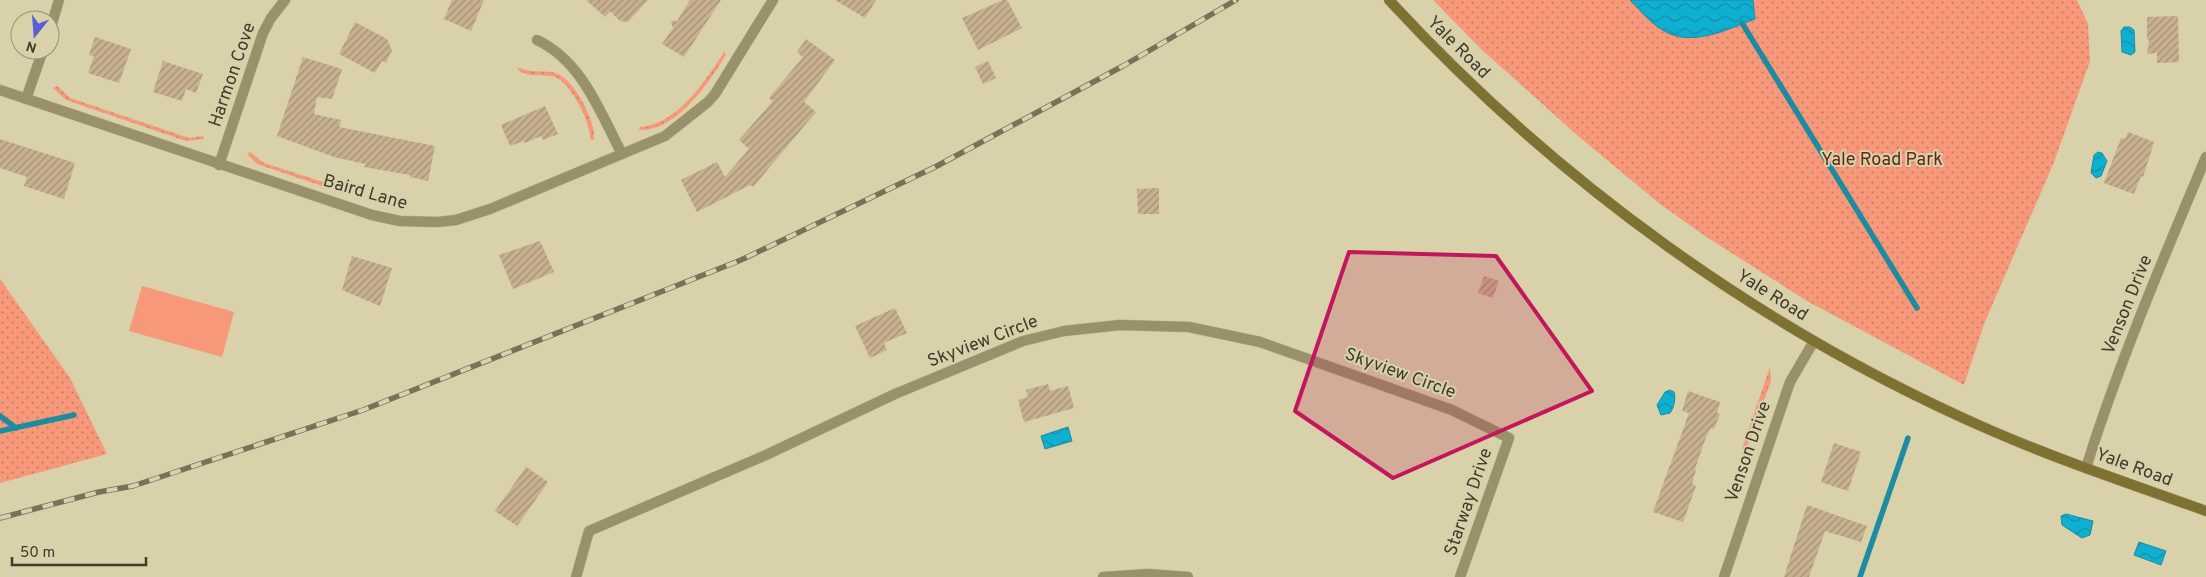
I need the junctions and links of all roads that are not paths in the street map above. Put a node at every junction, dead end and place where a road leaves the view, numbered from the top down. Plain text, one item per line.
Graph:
1 (285, 0) edge
2 (773, 0) edge
3 (1389, 0) edge
4 (537, 40) dead end
5 (40, 60) edge
6 (0, 90) edge
7 (26, 99) junction
8 (622, 154) junction
9 (2206, 157) edge
10 (219, 165) junction
11 (1814, 341) junction
12 (1508, 438) joint
13 (2086, 468) junction
14 (2206, 510) edge
15 (576, 577) edge
16 (1104, 577) edge
17 (1188, 577) edge
18 (1460, 577) edge
19 (1724, 577) edge

1 - 10 street, Harmon Cove
2 - 8 street, Baird Lane
3 - 11 main road, Yale Road
4 - 8 street
5 - 7 street
6 - 7 street, Baird Lane
7 - 10 street, Baird Lane
8 - 10 street, Baird Lane
9 - 13 street, Venson Drive
11 - 13 main road, Yale Road
11 - 19 street, Venson Drive
12 - 15 street, Skyview Circle
12 - 18 street, Starway Drive
13 - 14 main road, Yale Road
16 - 17 street

